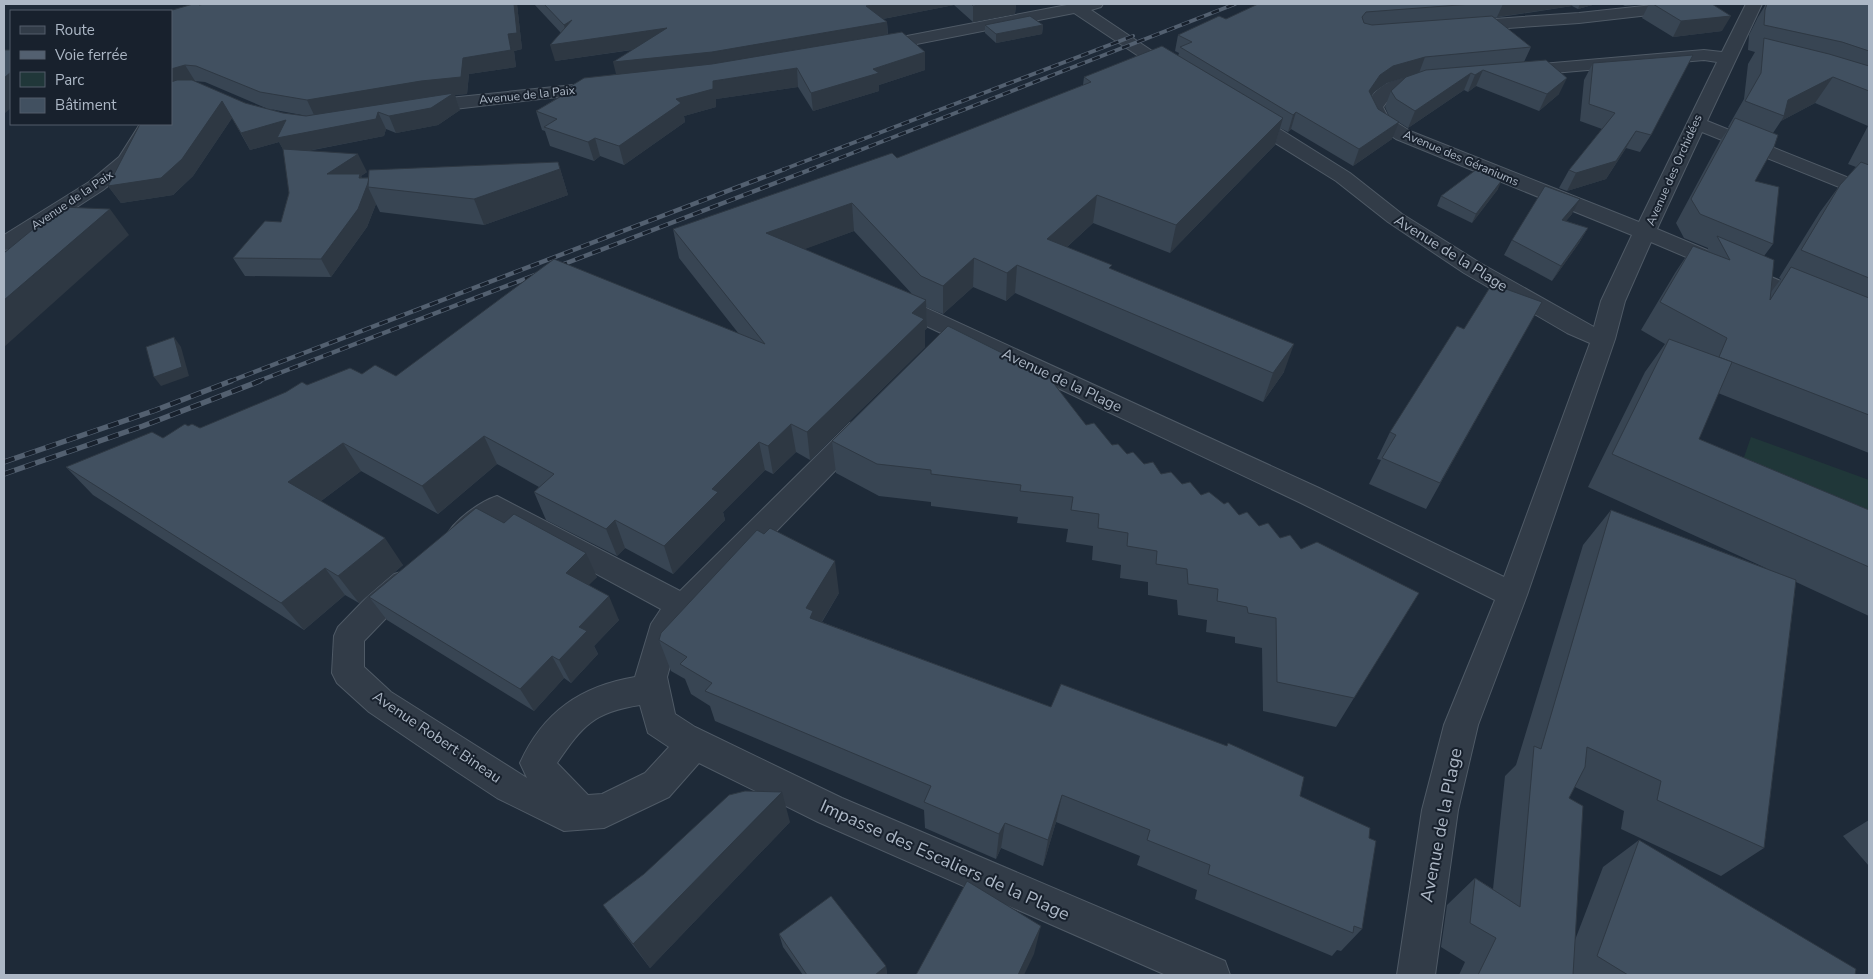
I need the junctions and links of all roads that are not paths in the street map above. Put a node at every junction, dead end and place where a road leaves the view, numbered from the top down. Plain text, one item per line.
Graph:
1 (1702, 4) edge
2 (1749, 4) edge
3 (1086, 6) edge
4 (1444, 28) edge
5 (860, 50) edge
6 (1736, 56) junction
7 (1498, 73) edge
8 (1449, 77) edge
9 (1193, 84) edge
10 (623, 86) edge
11 (1235, 109) edge
12 (401, 110) edge
13 (1695, 123) junction
14 (148, 125) edge
15 (1869, 193) edge
16 (1646, 232) junction
17 (4, 244) edge
18 (872, 291) edge
19 (1869, 327) edge
20 (958, 331) junction
21 (1603, 339) junction
22 (936, 352) edge
23 (880, 409) edge
24 (1512, 595) junction
25 (683, 607) junction
26 (653, 689) junction
27 (689, 741) junction
28 (581, 813) junction
29 (1210, 975) edge
30 (1416, 975) edge

1 - 4 street
2 - 6 street, Avenue des Orchidées
3 - 5 street
3 - 9 street
6 - 7 street
6 - 13 street, Avenue des Orchidées
8 - 16 street, Avenue des Géraniums
10 - 12 street, Avenue de la Paix
11 - 21 street, Avenue de la Plage
13 - 15 street
13 - 16 street, Avenue des Orchidées
14 - 17 street, Avenue de la Paix
16 - 19 street
16 - 21 street, Avenue des Orchidées
18 - 20 street, Avenue de la Plage
20 - 22 street
20 - 24 street, Avenue de la Plage
21 - 24 street, Avenue de la Plage
23 - 25 street
24 - 30 street, Avenue de la Plage
25 - 26 street
25 - 28 street, Avenue Robert Bineau
26 - 27 street
26 - 28 street
27 - 28 street, Avenue Robert Bineau
27 - 29 street, Impasse des Escaliers de la Plage

